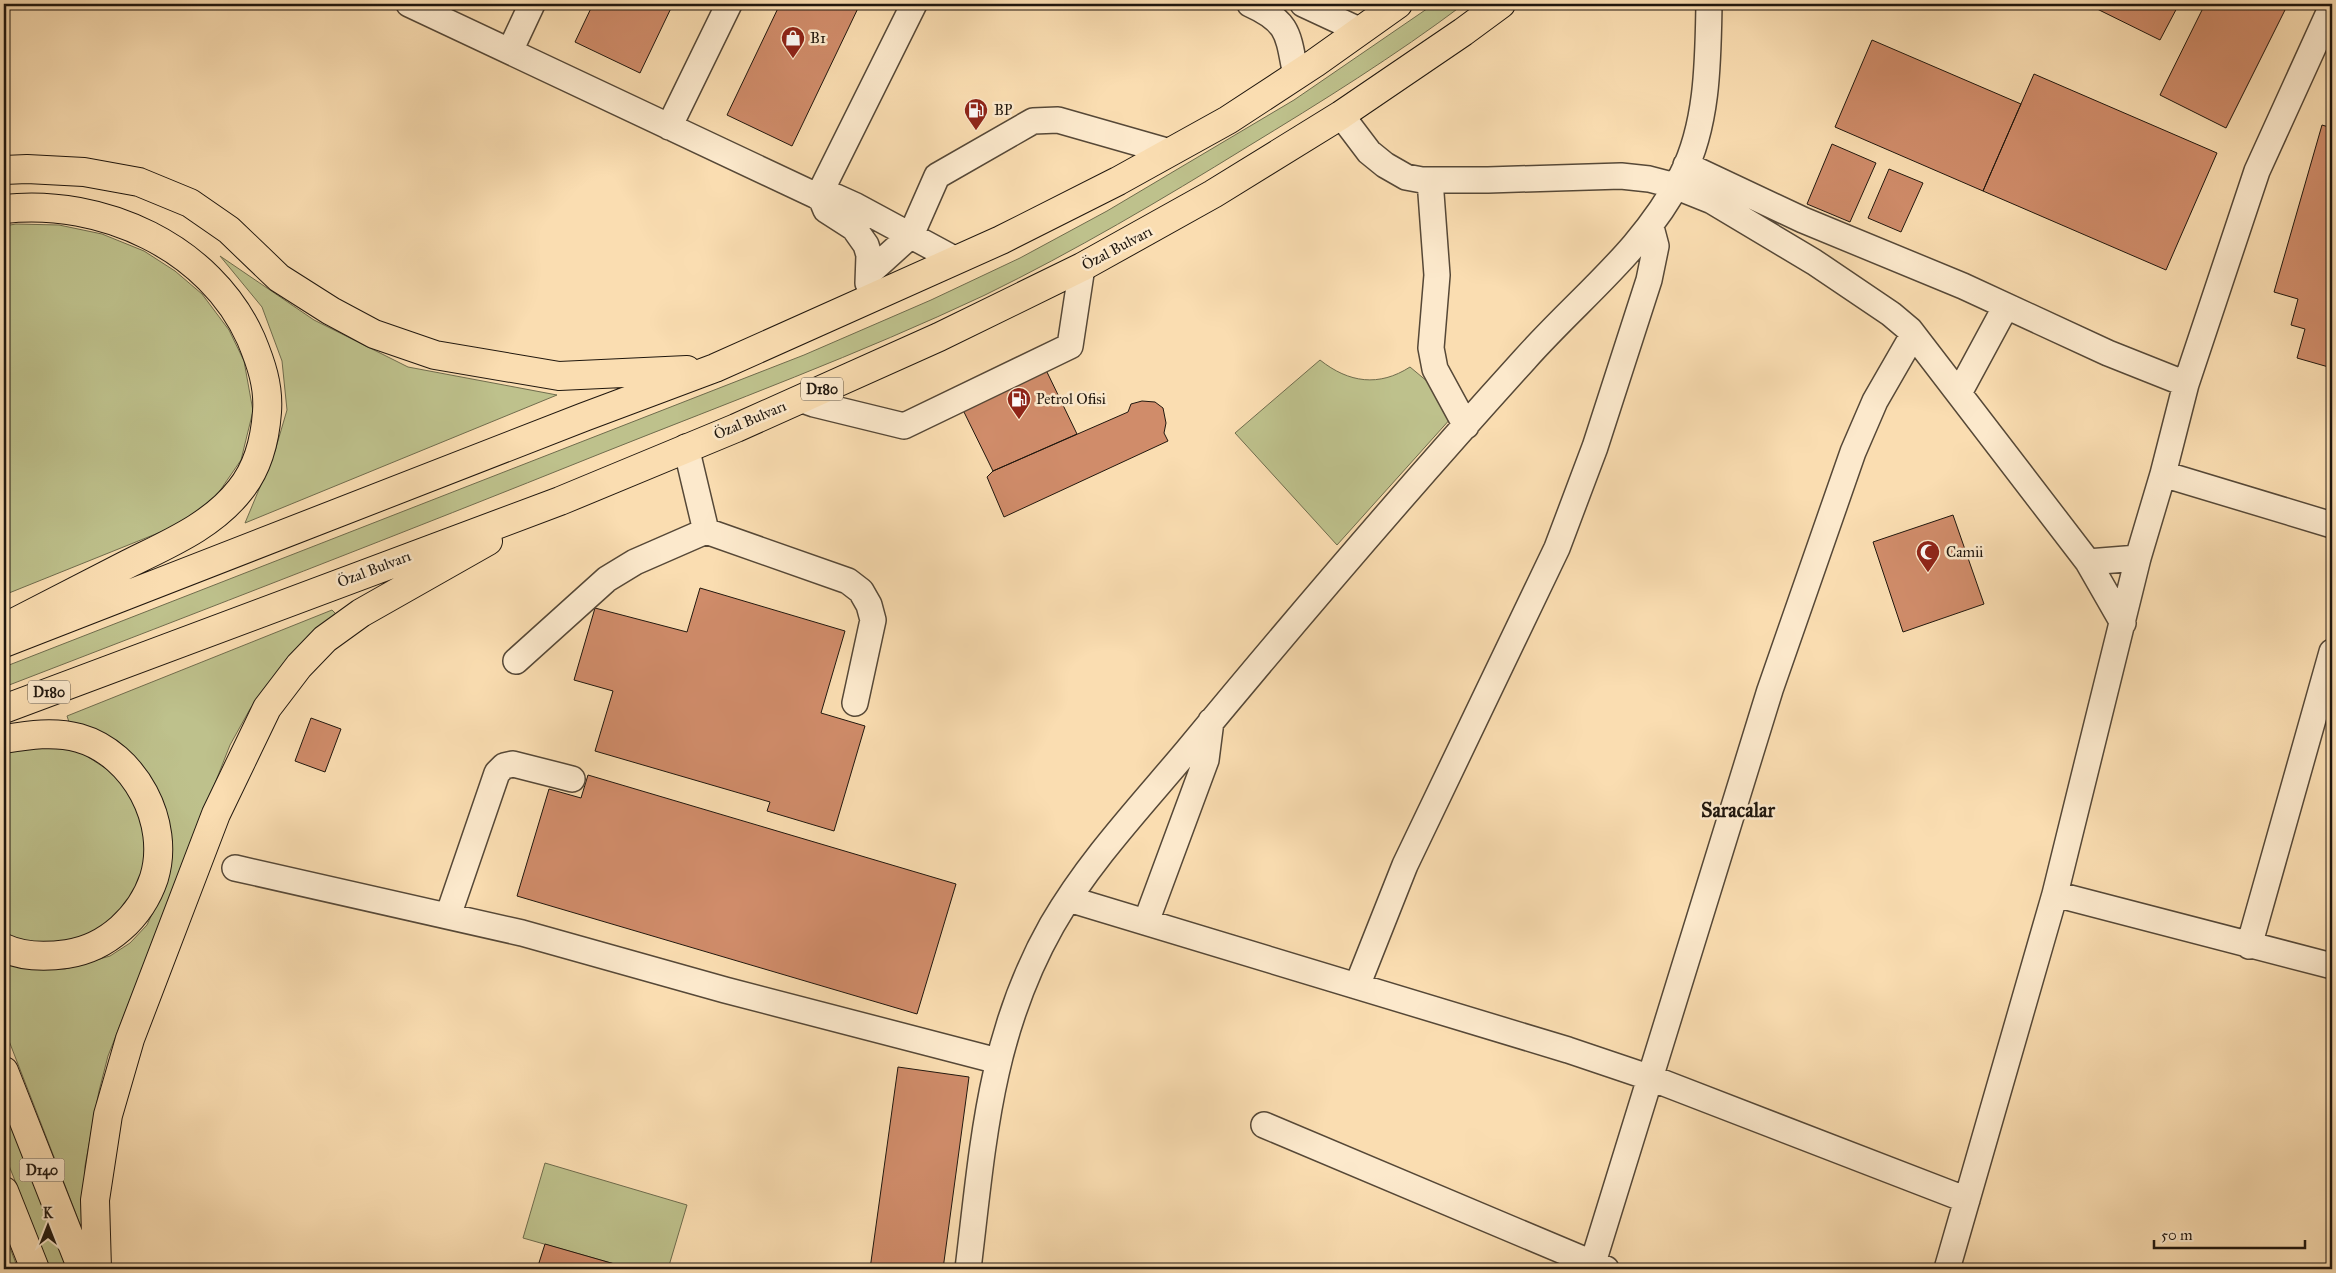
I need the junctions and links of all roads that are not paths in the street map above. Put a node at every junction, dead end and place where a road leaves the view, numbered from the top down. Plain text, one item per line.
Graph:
1 (410, 4) edge
2 (532, 4) edge
3 (729, 4) edge
4 (914, 4) edge
5 (1250, 4) edge
6 (1303, 4) edge
7 (1398, 4) edge
8 (1501, 4) edge
9 (1709, 4) edge
10 (2332, 6) edge
11 (1361, 31) junction
12 (510, 51) junction
13 (1296, 76) junction
14 (1341, 114) junction
15 (669, 127) junction
16 (1170, 152) junction
17 (1686, 165) junction
18 (4, 170) edge
19 (1430, 180) junction
20 (1675, 187) junction
21 (819, 198) junction
22 (4, 209) edge
23 (1651, 227) junction
24 (910, 235) junction
25 (956, 260) junction
26 (1082, 267) junction
27 (868, 286) junction
28 (2006, 306) junction
29 (1913, 334) junction
30 (716, 368) junction
31 (2186, 384) junction
32 (1959, 393) junction
33 (800, 399) junction
34 (1466, 426) junction
35 (686, 447) junction
36 (2164, 474) junction
37 (560, 501) junction
38 (2332, 525) edge
39 (706, 531) junction
40 (2138, 558) junction
41 (2088, 562) junction
42 (2123, 623) junction
43 (4, 628) edge
44 (4, 643) edge
45 (2332, 652) edge
46 (516, 661) dead end
47 (855, 703) dead end
48 (4, 708) edge
49 (1211, 721) junction
50 (4, 739) edge
51 (572, 779) dead end
52 (235, 868) dead end
53 (2055, 894) junction
54 (1069, 899) junction
55 (448, 916) junction
56 (1146, 922) junction
57 (2249, 946) junction
58 (4, 948) edge
59 (2332, 966) edge
60 (1357, 986) junction
61 (998, 1061) junction
62 (4, 1071) edge
63 (1651, 1078) junction
64 (1264, 1125) dead end
65 (4, 1192) edge
66 (1967, 1200) junction
67 (1597, 1268) edge
68 (35, 1269) edge
69 (82, 1269) edge
70 (97, 1269) edge
71 (968, 1269) edge
72 (1947, 1269) edge

1 - 12 street
2 - 12 street
3 - 15 street
4 - 21 street
5 - 13 street
6 - 11 street
7 - 11 highway
8 - 14 highway, Özal Bulvarı / D180
9 - 17 street
10 - 31 street
11 - 13 highway
12 - 15 street
13 - 16 highway
14 - 19 street
14 - 26 highway, Özal Bulvarı / D180
15 - 21 street
16 - 24 street
16 - 25 highway
17 - 20 street
17 - 28 street
18 - 30 highway
19 - 20 street
19 - 34 street
20 - 23 street
20 - 29 street
21 - 24 street
21 - 27 street
22 - 43 highway
23 - 34 street
23 - 60 street
24 - 25 street
24 - 27 street
25 - 27 highway
26 - 33 highway, Özal Bulvarı / D180
26 - 33 street
27 - 30 highway
28 - 31 street
28 - 32 street
29 - 32 street
29 - 63 street
30 - 44 highway
31 - 36 street
32 - 41 street
33 - 35 highway, Özal Bulvarı / D180
34 - 49 street
35 - 37 highway, Özal Bulvarı / D180
35 - 39 street
36 - 38 street
36 - 40 street
37 - 48 highway, Özal Bulvarı / D180
37 - 70 highway
39 - 46 street
39 - 47 street
40 - 41 street
40 - 42 street
41 - 42 street
42 - 53 street
45 - 57 street
49 - 54 street
49 - 56 street
50 - 58 highway
51 - 55 street
52 - 55 street
53 - 57 street
53 - 66 street
54 - 56 street
54 - 61 street
55 - 61 street
56 - 60 street
57 - 59 street
60 - 63 street
61 - 71 street
62 - 69 highway, D140
63 - 66 street
63 - 67 street
64 - 67 street
65 - 68 highway
66 - 72 street

